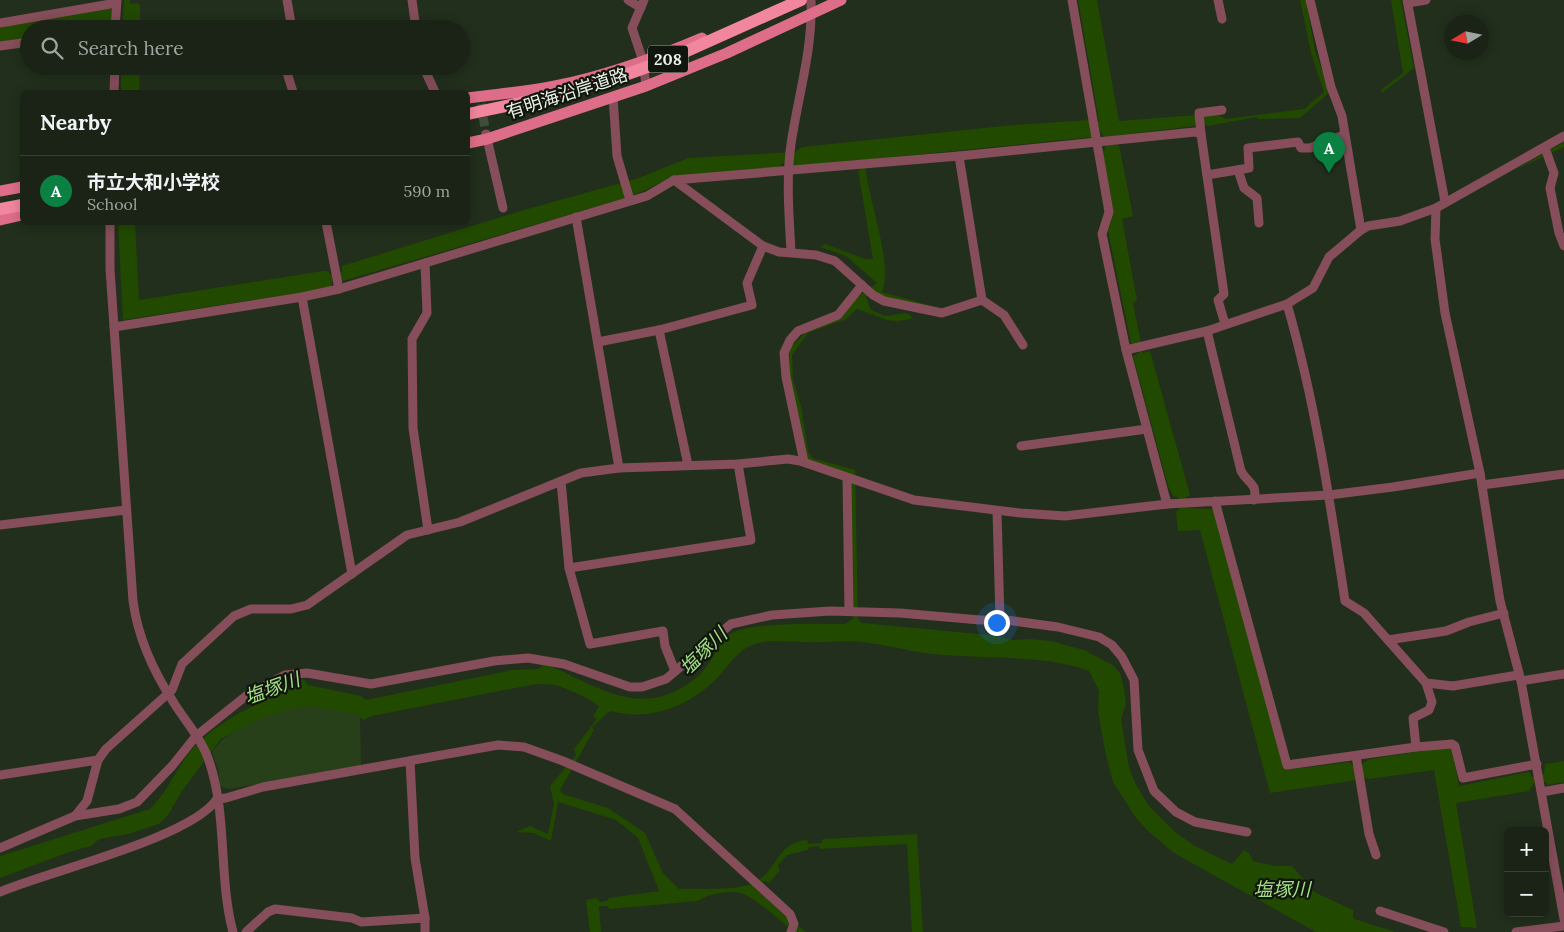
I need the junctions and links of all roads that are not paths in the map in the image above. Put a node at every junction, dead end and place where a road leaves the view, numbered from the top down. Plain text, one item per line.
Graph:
1 (287, 0) edge
2 (412, 0) edge
3 (628, 0) edge
4 (786, 0) edge
5 (801, 0) edge
6 (811, 0) edge
7 (841, 0) edge
8 (1072, 0) edge
9 (1218, 0) edge
10 (1310, 0) edge
11 (1426, 0) edge
12 (117, 2) edge
13 (1408, 2) edge
14 (642, 4) edge
15 (812, 14) junction
16 (1222, 19) dead end
17 (114, 20) edge
18 (290, 20) edge
19 (415, 20) edge
20 (0, 23) edge
21 (20, 43) edge
22 (0, 46) edge
23 (643, 61) junction
24 (115, 75) edge
25 (287, 75) edge
26 (427, 75) edge
27 (646, 86) junction
28 (114, 90) edge
29 (291, 90) edge
30 (434, 90) edge
31 (613, 97) junction
32 (470, 98) edge
33 (1222, 110) dead end
34 (470, 114) edge
35 (1201, 134) junction
36 (1344, 135) junction
37 (486, 136) junction
38 (1564, 136) edge
39 (470, 142) edge
40 (1097, 142) junction
41 (1545, 148) junction
42 (959, 156) junction
43 (1238, 170) junction
44 (788, 171) junction
45 (1207, 175) junction
46 (674, 180) junction
47 (20, 187) edge
48 (0, 191) edge
49 (1444, 197) junction
50 (630, 200) junction
51 (20, 205) edge
52 (503, 208) dead end
53 (1436, 208) junction
54 (0, 209) edge
55 (20, 215) edge
56 (576, 217) junction
57 (0, 220) edge
58 (1259, 223) dead end
59 (110, 225) edge
60 (327, 225) edge
61 (1360, 227) junction
62 (763, 246) junction
63 (1564, 246) edge
64 (790, 251) junction
65 (425, 263) junction
66 (862, 285) junction
67 (339, 289) junction
68 (302, 298) junction
69 (982, 300) junction
70 (1287, 304) junction
71 (1225, 324) junction
72 (114, 327) junction
73 (659, 330) junction
74 (1207, 331) junction
75 (598, 342) junction
76 (1023, 345) dead end
77 (1129, 350) junction
78 (1147, 429) junction
79 (1021, 446) dead end
80 (804, 462) junction
81 (738, 464) junction
82 (688, 465) junction
83 (619, 468) junction
84 (1480, 473) junction
85 (1564, 474) edge
86 (847, 478) junction
87 (561, 482) junction
88 (1482, 485) junction
89 (1329, 495) junction
90 (1254, 500) junction
91 (1215, 501) junction
92 (1171, 504) junction
93 (126, 510) junction
94 (997, 511) junction
95 (0, 525) edge
96 (428, 530) junction
97 (569, 568) junction
98 (352, 574) junction
99 (849, 611) junction
100 (1504, 613) junction
101 (1000, 620) junction
102 (1388, 640) junction
103 (676, 671) junction
104 (1564, 674) edge
105 (1520, 678) junction
106 (1426, 683) junction
107 (168, 693) junction
108 (197, 738) junction
109 (1416, 746) junction
110 (1357, 759) junction
111 (98, 760) junction
112 (410, 761) junction
113 (1537, 764) junction
114 (0, 776) edge
115 (1564, 788) edge
116 (1541, 789) junction
117 (216, 794) junction
118 (75, 816) junction
119 (1247, 832) dead end
120 (0, 848) edge
121 (1376, 855) dead end
122 (0, 892) edge
123 (1380, 911) dead end
124 (425, 918) junction
125 (1564, 918) edge
126 (1564, 926) edge
127 (230, 931) edge
128 (246, 932) edge
129 (425, 932) edge
130 (791, 932) edge
131 (1444, 932) edge
132 (1516, 932) edge

1 - 18 street
2 - 19 street
3 - 14 street
4 - 23 main road, 有明海沿岸道路
5 - 34 highway, 208, bridge
6 - 15 street
7 - 15 main road, 有明海沿岸道路
8 - 40 street
9 - 16 street
10 - 36 street
11 - 13 street
12 - 17 street
12 - 20 street
13 - 49 street
14 - 23 street
15 - 27 main road, 有明海沿岸道路
15 - 44 street
21 - 22 street
23 - 27 street
23 - 32 main road, 有明海沿岸道路
24 - 28 street
25 - 29 street
26 - 30 street
27 - 31 main road, 有明海沿岸道路
31 - 37 main road, 有明海沿岸道路
31 - 50 street
33 - 35 street
35 - 40 street
35 - 45 street
36 - 43 street
36 - 61 street
37 - 39 main road, 有明海沿岸道路
37 - 52 street
38 - 41 street
40 - 42 street
40 - 77 street
41 - 49 street
41 - 63 street
42 - 44 street
42 - 69 street
43 - 45 street
43 - 58 street
44 - 46 street
44 - 64 street
45 - 71 street
46 - 50 street
46 - 62 street
47 - 48 main road
49 - 53 street
50 - 56 street
51 - 54 highway
53 - 61 street
53 - 84 street
55 - 57 main road
56 - 65 street
56 - 75 street
59 - 72 street
60 - 67 street
61 - 70 street
62 - 64 street
62 - 73 street
64 - 66 street
65 - 67 street
65 - 96 street
66 - 69 street
66 - 80 street
67 - 68 street
68 - 72 street
68 - 98 street
69 - 76 street
70 - 71 street
70 - 89 street
71 - 74 street
72 - 93 street
73 - 75 street
73 - 82 street
74 - 77 street
74 - 90 street
75 - 83 street
77 - 78 street
78 - 79 street
78 - 92 street
80 - 81 street
80 - 86 street
81 - 82 street
81 - 97 street
82 - 83 street
83 - 87 street
84 - 88 street
84 - 89 street
85 - 88 street
86 - 94 street
86 - 99 street
87 - 96 street
87 - 97 street
88 - 100 street
89 - 90 street
89 - 102 street
90 - 91 street
91 - 92 street
91 - 110 street
92 - 94 street
93 - 95 street
93 - 107 street
94 - 101 street
96 - 98 street
97 - 103 street
98 - 107 street
99 - 101 street
99 - 103 street
100 - 102 street
100 - 105 street
101 - 119 street
102 - 106 street
103 - 108 street
104 - 105 street
105 - 106 street
105 - 113 street
106 - 109 street
107 - 108 street
107 - 111 street
108 - 117 street
108 - 118 street
109 - 110 street
109 - 113 street
110 - 121 street
111 - 114 street
111 - 118 street
112 - 117 street
112 - 124 street
112 - 130 street
113 - 116 street
115 - 116 street
116 - 125 street
117 - 122 street
117 - 127 street
118 - 120 street
123 - 131 street
124 - 128 street
124 - 129 street
126 - 132 street

